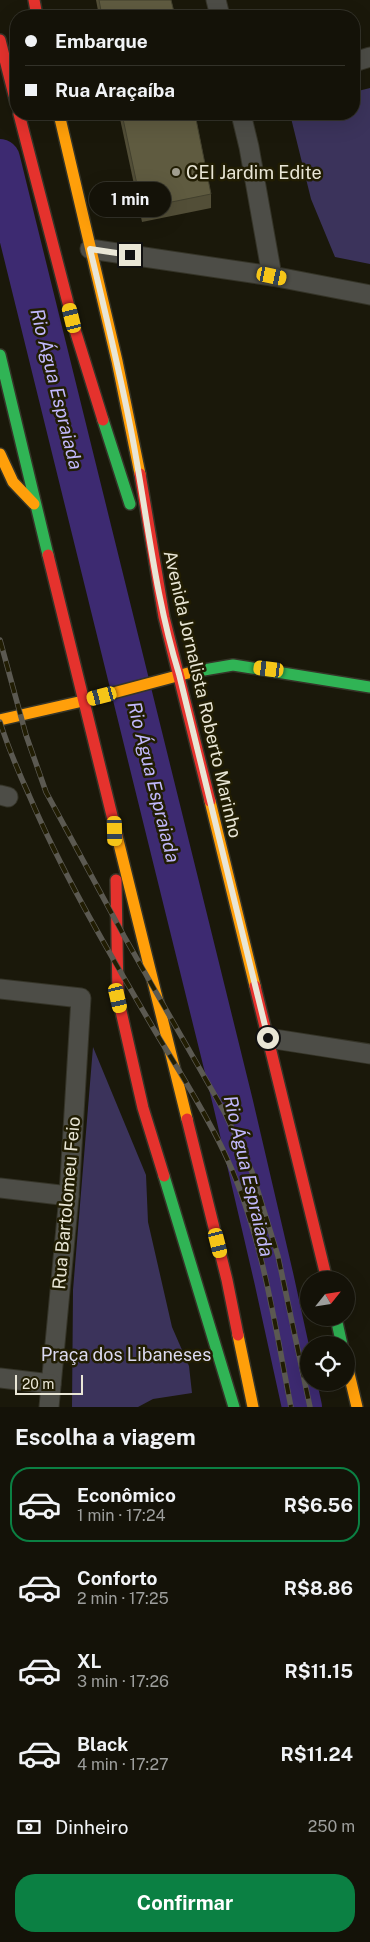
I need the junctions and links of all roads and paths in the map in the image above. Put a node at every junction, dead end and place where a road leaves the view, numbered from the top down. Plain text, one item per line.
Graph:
1 (0, 40) edge
2 (10, 79) edge
3 (21, 120) edge
4 (60, 120) edge
5 (242, 120) edge
6 (90, 249) junction
7 (272, 276) junction
8 (370, 296) edge
9 (0, 355) edge
10 (0, 454) edge
11 (38, 507) junction
12 (160, 600) junction
13 (179, 674) junction
14 (370, 687) edge
15 (83, 701) junction
16 (0, 720) edge
17 (115, 831) junction
18 (0, 989) edge
19 (268, 1038) junction
20 (370, 1054) edge
21 (0, 1188) edge
22 (69, 1196) junction
23 (325, 1271) edge
24 (0, 1378) edge
25 (50, 1384) junction
26 (353, 1391) edge
27 (48, 1407) edge
28 (234, 1407) edge
29 (253, 1407) edge
30 (357, 1407) edge

1 - 2 main road
3 - 12 main road
4 - 6 main road, Avenida Jornalista Roberto Marinho
5 - 7 street
6 - 7 street
6 - 12 main road, Avenida Jornalista Roberto Marinho
7 - 8 street
9 - 11 main road
10 - 11 main road
11 - 15 main road
12 - 13 main road, Avenida Jornalista Roberto Marinho
13 - 14 main road
13 - 15 main road
13 - 19 main road, Avenida Jornalista Roberto Marinho
15 - 16 main road
15 - 17 main road
17 - 28 main road
17 - 29 main road
18 - 22 street, Rua Bartolomeu Feio
19 - 20 street
19 - 23 main road, Avenida Jornalista Roberto Marinho
21 - 22 street
22 - 25 street, Rua Bartolomeu Feio
24 - 25 street
25 - 27 street, Rua Bartolomeu Feio
26 - 30 main road

